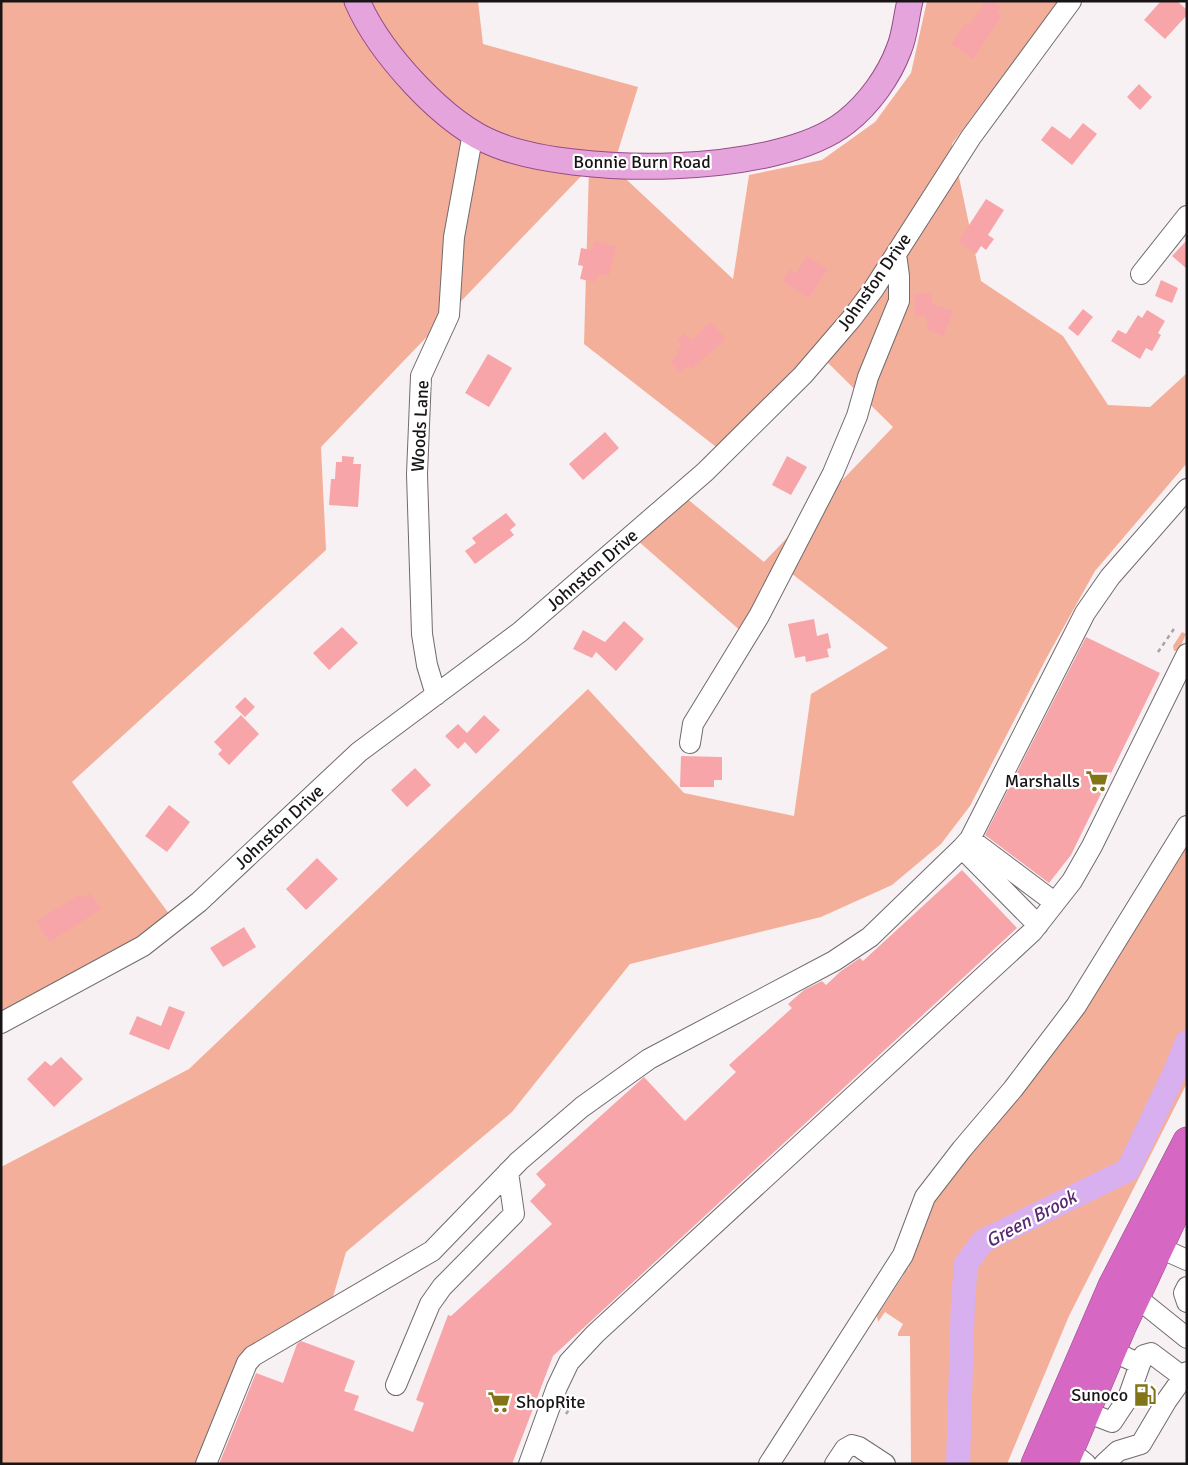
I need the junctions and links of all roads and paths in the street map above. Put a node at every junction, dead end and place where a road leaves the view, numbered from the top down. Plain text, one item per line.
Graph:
1 (357, 1) edge
2 (910, 1) edge
3 (1071, 1) edge
4 (473, 133) junction
5 (1185, 222) edge
6 (896, 254) junction
7 (1141, 274) dead end
8 (1187, 488) edge
9 (1176, 626) dead end
10 (1158, 652) dead end
11 (1187, 654) edge
12 (436, 695) junction
13 (690, 743) dead end
14 (1187, 826) edge
15 (966, 843) junction
16 (1054, 902) junction
17 (1038, 925) junction
18 (1, 1023) edge
19 (1187, 1141) edge
20 (508, 1172) junction
21 (1187, 1188) edge
22 (1158, 1247) junction
23 (1187, 1260) edge
24 (1187, 1287) edge
25 (1136, 1297) junction
26 (1187, 1302) edge
27 (1187, 1338) edge
28 (1112, 1351) junction
29 (1140, 1364) junction
30 (1185, 1374) edge
31 (396, 1385) dead end
32 (1086, 1412) junction
33 (1112, 1422) junction
34 (1111, 1457) edge
35 (1074, 1459) edge
36 (206, 1464) edge
37 (529, 1464) edge
38 (769, 1464) edge
39 (835, 1464) edge
40 (885, 1464) edge
41 (1035, 1464) edge

1 - 4 main road, Bonnie Burn Road
2 - 4 main road, Bonnie Burn Road
3 - 6 street, Johnston Drive
4 - 12 street, Woods Lane
5 - 7 street
6 - 12 street, Johnston Drive
6 - 13 street
8 - 15 street
9 - 10 path
11 - 16 street
12 - 18 street, Johnston Drive
14 - 38 street
15 - 16 street
15 - 17 street
15 - 20 street
16 - 17 street
17 - 37 street
19 - 41 highway
20 - 31 street
20 - 36 street
21 - 22 highway
22 - 23 street
22 - 25 highway
24 - 26 street
25 - 27 street
25 - 28 highway
28 - 29 street
28 - 32 highway
29 - 30 street
29 - 33 street
30 - 34 street
32 - 33 street
32 - 35 highway
33 - 34 street
39 - 40 street

